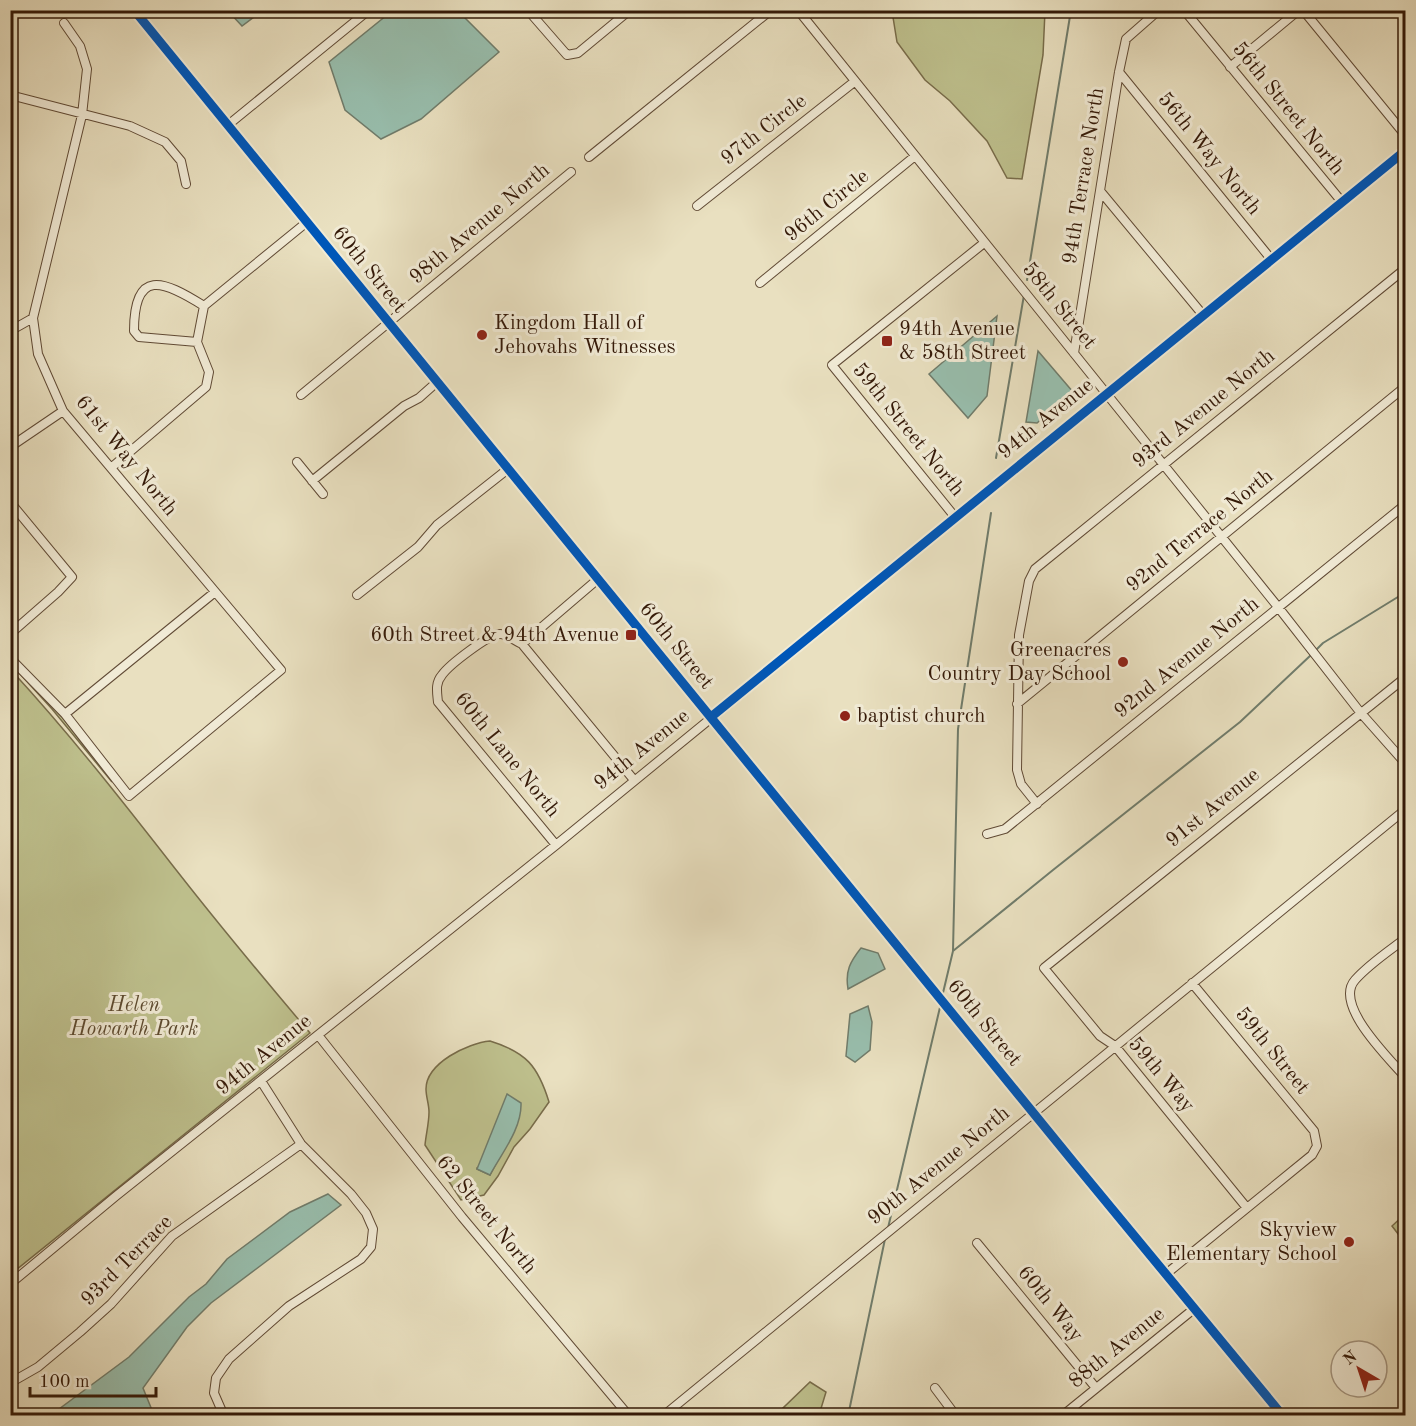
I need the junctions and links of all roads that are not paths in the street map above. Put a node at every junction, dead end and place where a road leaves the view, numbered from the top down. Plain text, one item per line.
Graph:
1 (134, 10) edge
2 (369, 10) edge
3 (531, 10) edge
4 (630, 10) edge
5 (771, 10) edge
6 (798, 10) edge
7 (1159, 10) edge
8 (1184, 10) edge
9 (1301, 10) edge
10 (64, 22) dead end
11 (1230, 67) junction
12 (1119, 72) junction
13 (854, 82) junction
14 (10, 95) edge
15 (82, 115) junction
16 (228, 125) junction
17 (1406, 136) edge
18 (1406, 150) edge
19 (915, 156) junction
20 (589, 157) dead end
21 (571, 172) dead end
22 (186, 184) dead end
23 (1101, 192) junction
24 (1342, 202) junction
25 (697, 206) dead end
26 (307, 222) junction
27 (984, 243) junction
28 (1271, 259) junction
29 (1406, 268) edge
30 (760, 283) dead end
31 (204, 306) junction
32 (1203, 315) junction
33 (33, 318) junction
34 (389, 323) junction
35 (10, 331) edge
36 (197, 342) junction
37 (1074, 353) junction
38 (437, 382) junction
39 (1406, 386) edge
40 (1107, 393) junction
41 (302, 395) dead end
42 (63, 411) junction
43 (10, 447) edge
44 (297, 462) dead end
45 (1163, 465) junction
46 (112, 467) junction
47 (508, 469) junction
48 (312, 481) junction
49 (323, 494) dead end
50 (10, 502) edge
51 (1406, 504) edge
52 (955, 517) junction
53 (1221, 537) junction
54 (598, 579) junction
55 (215, 592) junction
56 (357, 595) dead end
57 (1278, 607) junction
58 (10, 634) edge
59 (522, 644) junction
60 (10, 658) edge
61 (1406, 677) edge
62 (1017, 704) junction
63 (1360, 712) junction
64 (65, 714) junction
65 (711, 717) junction
66 (1406, 764) edge
67 (634, 780) junction
68 (1036, 804) junction
69 (1406, 808) edge
70 (987, 834) dead end
71 (556, 845) junction
72 (1406, 938) edge
73 (1044, 968) joint
74 (1192, 982) junction
75 (318, 1035) junction
76 (1115, 1046) junction
77 (1406, 1078) edge
78 (261, 1082) junction
79 (1034, 1112) junction
80 (301, 1144) junction
81 (1247, 1208) junction
82 (976, 1243) dead end
83 (1166, 1274) junction
84 (10, 1284) edge
85 (1195, 1308) junction
86 (10, 1383) edge
87 (935, 1388) dead end
88 (1096, 1388) junction
89 (224, 1416) edge
90 (629, 1416) edge
91 (663, 1416) edge
92 (956, 1416) edge
93 (1062, 1416) edge
94 (1283, 1416) edge

1 - 16 street, 60th Street
2 - 16 street
3 - 4 street
5 - 20 street
6 - 13 street, 58th Street
7 - 12 street, 94th Terrace North
8 - 11 street, 56th Street North
9 - 11 street
9 - 17 street
10 - 15 street, 61st Way North
11 - 24 street, 56th Street North
12 - 23 street, 94th Terrace North
12 - 28 street, 56th Way North
13 - 19 street, 58th Street
13 - 25 street, 97th Circle
14 - 15 street
15 - 22 street
15 - 33 street, 61st Way North
16 - 26 street, 60th Street
18 - 24 street, 94th Avenue
19 - 27 street, 58th Street
19 - 30 street, 96th Circle
21 - 34 street, 98th Avenue North
23 - 32 street
23 - 37 street, 94th Terrace North
24 - 28 street, 94th Avenue
26 - 31 street
26 - 34 street, 60th Street
27 - 37 street, 58th Street
27 - 52 street, 59th Street North
28 - 32 street, 94th Avenue
29 - 45 street, 93rd Avenue North
31 - 36 street
31 - 36 street
32 - 40 street, 94th Avenue
33 - 35 street
33 - 42 street, 61st Way North
34 - 38 street, 60th Street
34 - 41 street, 98th Avenue North
36 - 46 street
37 - 40 street, 58th Street
38 - 47 street, 60th Street
38 - 48 street
39 - 53 street, 92nd Terrace North
40 - 45 street, 58th Street
40 - 52 street, 94th Avenue
42 - 43 street
42 - 46 street, 61st Way North
44 - 48 street
45 - 53 street, 58th Street
45 - 62 street, 93rd Avenue North
46 - 55 street, 61st Way North
47 - 54 street, 60th Street
47 - 56 street
48 - 49 street
50 - 58 street
51 - 57 street, 92nd Avenue North
52 - 65 street, 94th Avenue
53 - 57 street, 58th Street
53 - 62 street, 92nd Terrace North
54 - 59 street
54 - 65 street, 60th Street
55 - 64 street
55 - 64 street, 61st Way North
57 - 63 street, 58th Street
57 - 68 street, 92nd Avenue North
59 - 67 street
59 - 71 street, 60th Lane North
60 - 64 street
61 - 63 street, 91st Avenue
62 - 68 street
63 - 66 street, 58th Street
63 - 73 street, 91st Avenue
65 - 67 street, 94th Avenue
65 - 79 street, 60th Street
67 - 71 street, 94th Avenue
68 - 70 street, 92nd Avenue North
69 - 74 street, 90th Avenue North
71 - 75 street, 94th Avenue
72 - 77 street
73 - 76 street, 59th Way
74 - 76 street, 90th Avenue North
74 - 81 street, 59th Street
75 - 78 street, 94th Avenue
75 - 90 street, 62 Street North
76 - 79 street, 90th Avenue North
76 - 81 street, 59th Way
78 - 80 street
78 - 84 street, 94th Avenue
79 - 83 street, 60th Street
79 - 91 street, 90th Avenue North
80 - 86 street, 93rd Terrace
80 - 89 street
81 - 83 street
82 - 88 street, 60th Way
83 - 85 street, 60th Street
85 - 88 street, 88th Avenue
85 - 94 street, 60th Street
87 - 92 street
88 - 93 street, 88th Avenue

